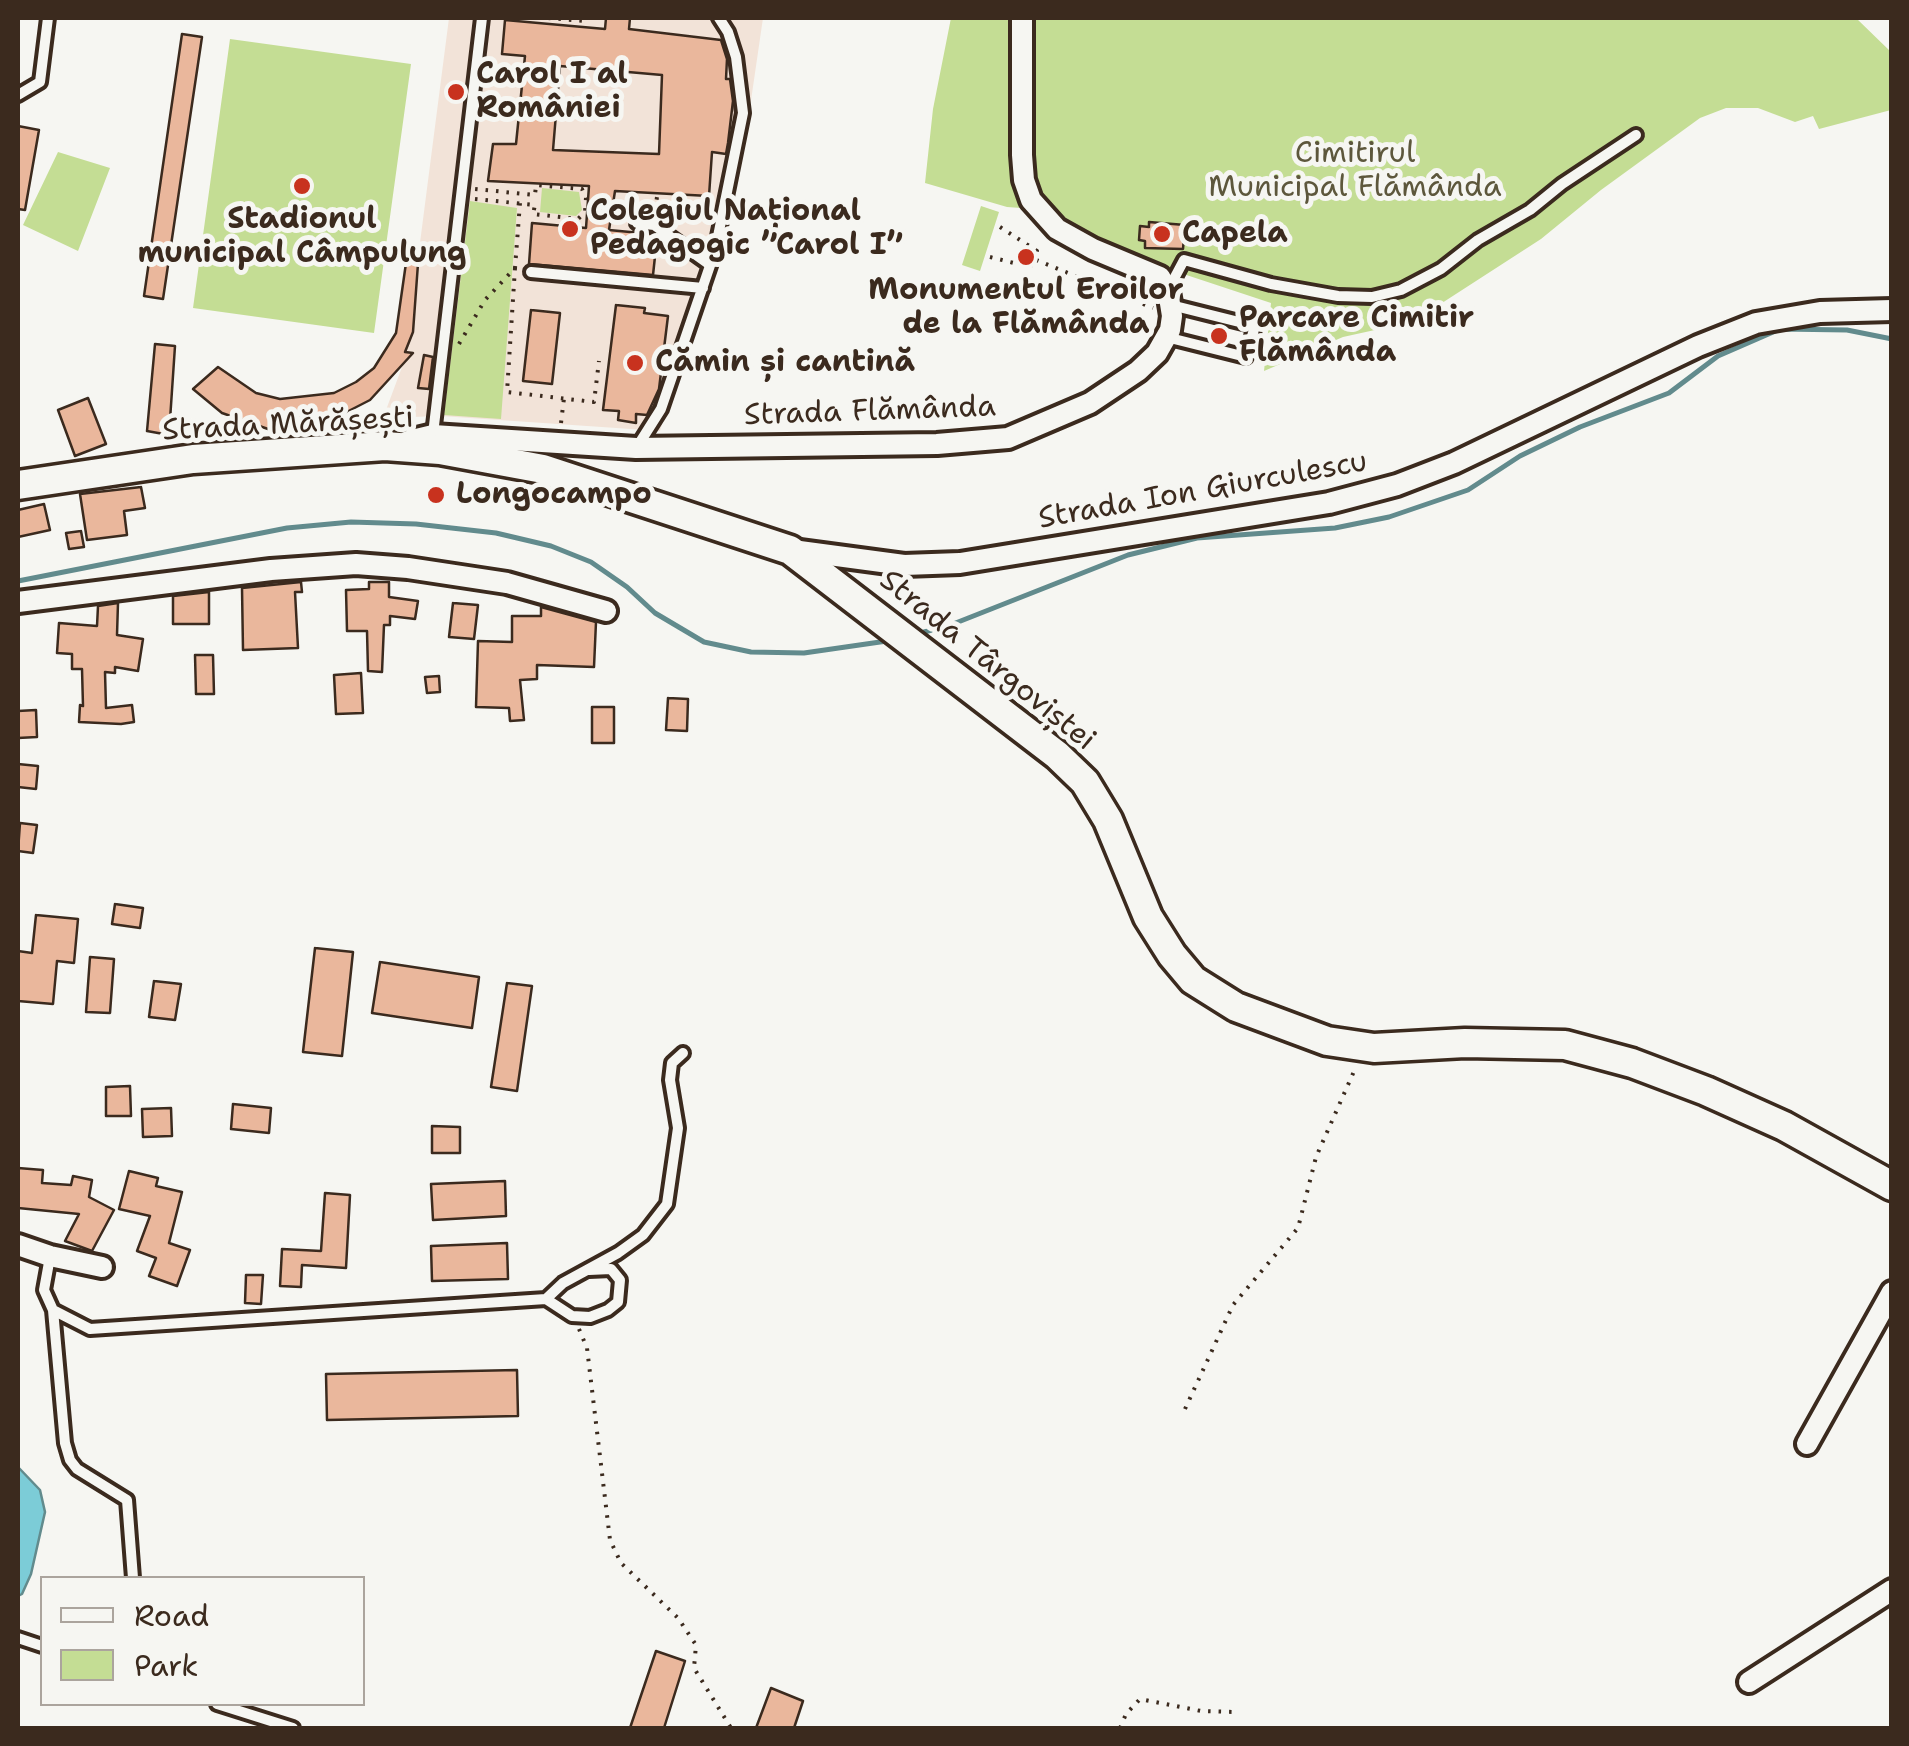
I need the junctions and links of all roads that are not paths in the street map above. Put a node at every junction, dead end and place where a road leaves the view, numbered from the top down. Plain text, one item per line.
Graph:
1 (48, 18) edge
2 (482, 18) edge
3 (718, 18) edge
4 (1022, 18) edge
5 (18, 95) edge
6 (1636, 134) dead end
7 (637, 223) dead end
8 (710, 265) junction
9 (531, 272) dead end
10 (703, 288) junction
11 (1170, 304) junction
12 (1892, 310) edge
13 (1166, 337) junction
14 (433, 436) junction
15 (384, 446) junction
16 (636, 448) junction
17 (18, 485) edge
18 (790, 550) junction
19 (18, 602) edge
20 (606, 611) dead end
21 (683, 1053) dead end
22 (1892, 1186) edge
23 (18, 1245) edge
24 (50, 1256) junction
25 (102, 1267) dead end
26 (585, 1270) junction
27 (1892, 1292) edge
28 (546, 1299) junction
29 (54, 1310) junction
30 (1807, 1444) dead end
31 (133, 1576) edge
32 (1892, 1590) edge
33 (1749, 1682) dead end
34 (223, 1706) edge
35 (293, 1728) edge

1 - 5 lane
2 - 14 lane
3 - 8 lane
4 - 11 street
6 - 11 lane
7 - 8 lane
8 - 10 lane
9 - 10 lane
10 - 16 lane
11 - 13 street, Strada Flămânda
11 - 13 lane
12 - 18 street, Strada Ion Giurculescu
13 - 16 street, Strada Flămânda
14 - 15 street, Strada Flămânda
14 - 16 street, Strada Flămânda
15 - 17 main road, Strada Mărășești
15 - 18 main road, Strada Mărășești
18 - 22 main road, Strada Târgoviștei
19 - 20 street
21 - 26 lane
23 - 24 street
24 - 25 street
24 - 29 lane
26 - 28 lane
26 - 28 lane
27 - 30 street
28 - 29 lane
29 - 31 lane
32 - 33 street
34 - 35 lane

